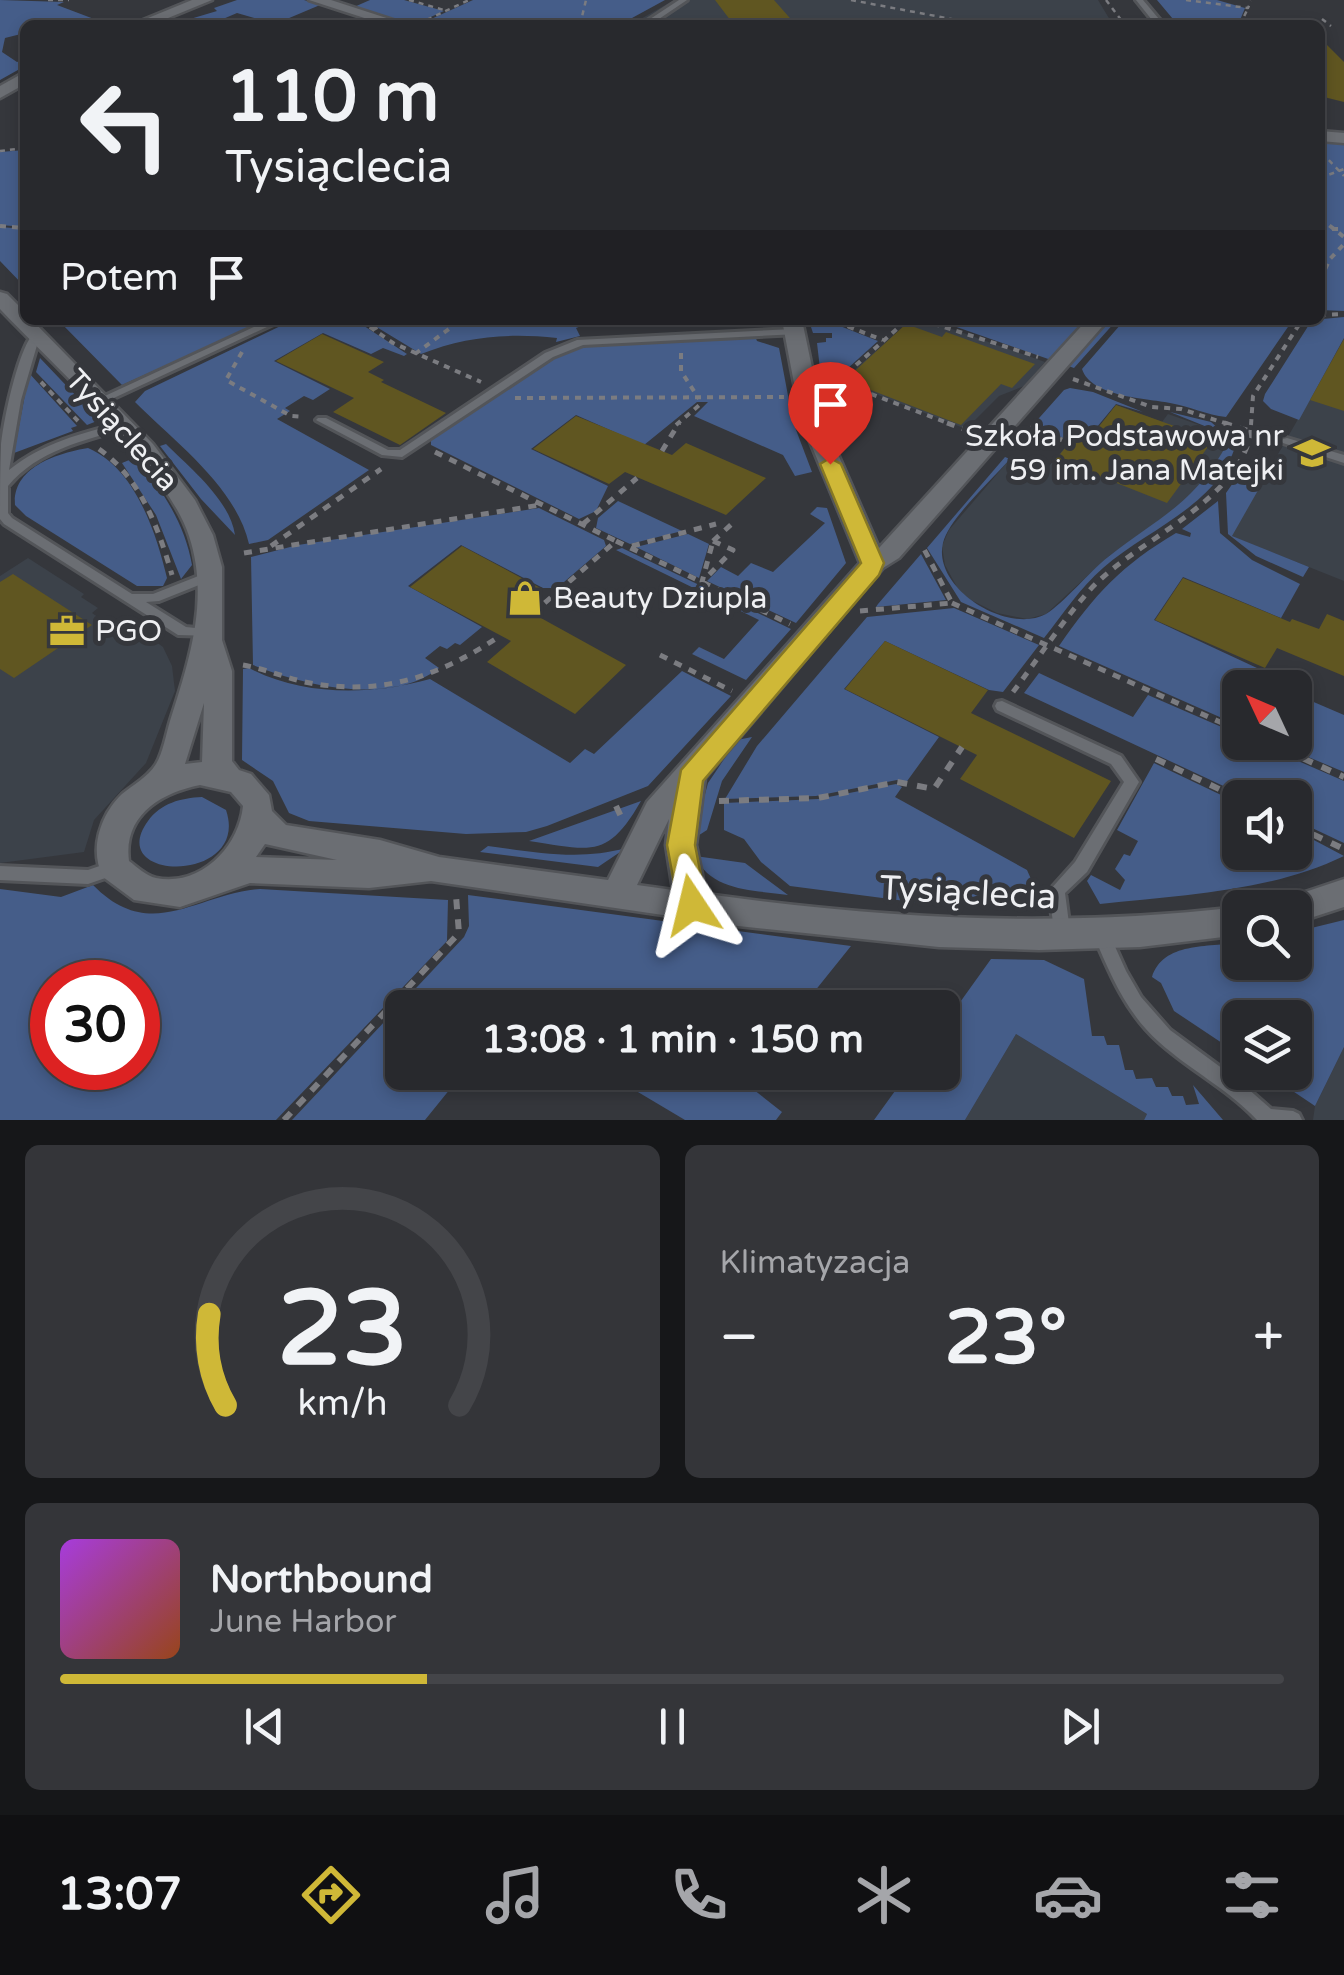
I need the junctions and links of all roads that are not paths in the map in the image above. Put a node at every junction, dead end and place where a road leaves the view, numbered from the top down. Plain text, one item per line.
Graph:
1 (206, 0) edge
2 (316, 0) edge
3 (684, 0) edge
4 (1139, 0) edge
5 (152, 20) edge
6 (384, 20) edge
7 (653, 20) edge
8 (1156, 20) edge
9 (0, 298) edge
10 (20, 319) edge
11 (26, 325) edge
12 (267, 325) edge
13 (791, 325) edge
14 (802, 325) edge
15 (1095, 325) edge
16 (35, 335) junction
17 (99, 401) junction
18 (322, 420) road end
19 (122, 426) junction
20 (1287, 440) road end
21 (1344, 459) edge
22 (2, 488) edge
23 (873, 563) junction
24 (210, 576) junction
25 (130, 598) junction
26 (209, 637) junction
27 (1002, 706) road end
28 (227, 776) junction
29 (690, 778) junction
30 (151, 788) junction
31 (260, 818) junction
32 (114, 868) junction
33 (0, 872) edge
34 (218, 878) junction
35 (448, 881) junction
36 (1344, 893) edge
37 (616, 894) junction
38 (1312, 903) edge
39 (692, 905) junction
40 (1222, 923) edge
41 (1102, 936) junction
42 (1064, 938) junction
43 (1269, 1119) edge
44 (1293, 1120) edge

1 - 5 street
2 - 6 street
3 - 7 lane
4 - 8 lane
9 - 10 street, Tysiąclecia
11 - 16 street, Tysiąclecia
12 - 17 lane
13 - 18 lane
14 - 23 street
15 - 23 street
16 - 17 street, Tysiąclecia
16 - 22 lane
17 - 19 street, Tysiąclecia
19 - 22 lane
19 - 24 street, Tysiąclecia
20 - 21 lane
22 - 25 lane
23 - 29 street
24 - 25 lane
24 - 26 street, Tysiąclecia
25 - 26 lane
26 - 28 street, Tysiąclecia
26 - 30 street, Tysiąclecia
27 - 42 lane
28 - 30 street
28 - 31 street
29 - 37 street
29 - 39 street
30 - 32 street
31 - 34 street
31 - 35 street, Tysiąclecia
32 - 33 lane
32 - 34 street
34 - 35 street, Tysiąclecia
35 - 37 street, Tysiąclecia
36 - 38 street
37 - 39 street, Tysiąclecia
39 - 42 street, Tysiąclecia
40 - 41 street, Tysiąclecia
41 - 42 street, Tysiąclecia
41 - 43 lane
43 - 44 lane

